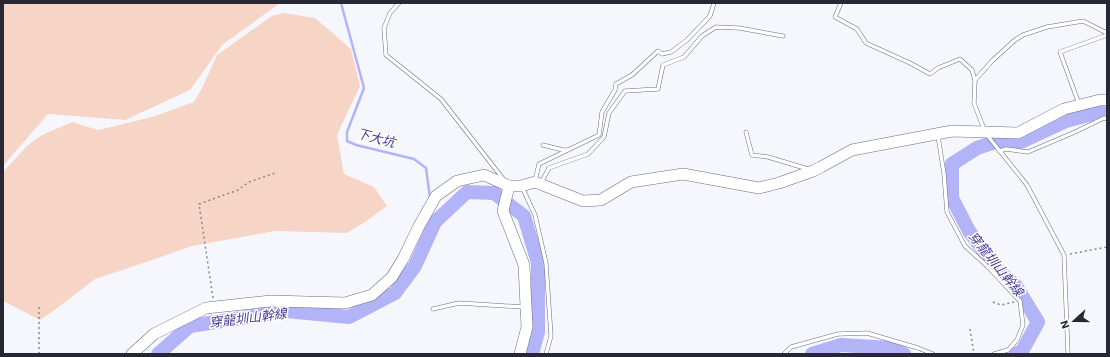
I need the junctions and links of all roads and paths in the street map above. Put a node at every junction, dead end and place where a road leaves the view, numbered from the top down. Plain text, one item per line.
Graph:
1 (399, 3) edge
2 (714, 3) edge
3 (841, 3) edge
4 (1107, 34) edge
5 (783, 36) dead end
6 (975, 80) junction
7 (1107, 100) edge
8 (1080, 105) junction
9 (1107, 119) edge
10 (746, 132) dead end
11 (985, 132) junction
12 (938, 134) junction
13 (543, 145) dead end
14 (569, 150) junction
15 (999, 151) junction
16 (813, 171) junction
17 (275, 173) dead end
18 (538, 183) junction
19 (509, 186) junction
20 (521, 186) junction
21 (1107, 247) edge
22 (1064, 255) junction
23 (1020, 301) junction
24 (993, 302) dead end
25 (214, 306) junction
26 (39, 307) dead end
27 (526, 307) junction
28 (434, 309) dead end
29 (970, 329) dead end
30 (39, 354) edge
31 (132, 354) edge
32 (520, 354) edge
33 (546, 354) edge
34 (784, 354) edge
35 (933, 354) edge
36 (974, 354) edge
37 (994, 354) edge
38 (1068, 354) edge

1 - 19 lane
2 - 14 lane
3 - 6 lane
4 - 6 lane
4 - 8 lane
5 - 18 lane
6 - 11 lane
7 - 8 street
8 - 11 street
9 - 15 lane
10 - 16 lane
11 - 12 street
11 - 15 lane
12 - 16 street
12 - 23 lane
13 - 14 lane
14 - 18 lane
15 - 22 lane
16 - 18 street
17 - 25 path
18 - 20 street
19 - 20 street
19 - 25 street
19 - 27 street
20 - 33 lane
21 - 22 path
22 - 38 lane
23 - 24 path
23 - 37 lane
25 - 31 street
26 - 30 path
27 - 28 lane
27 - 32 street
29 - 36 path
34 - 35 lane

